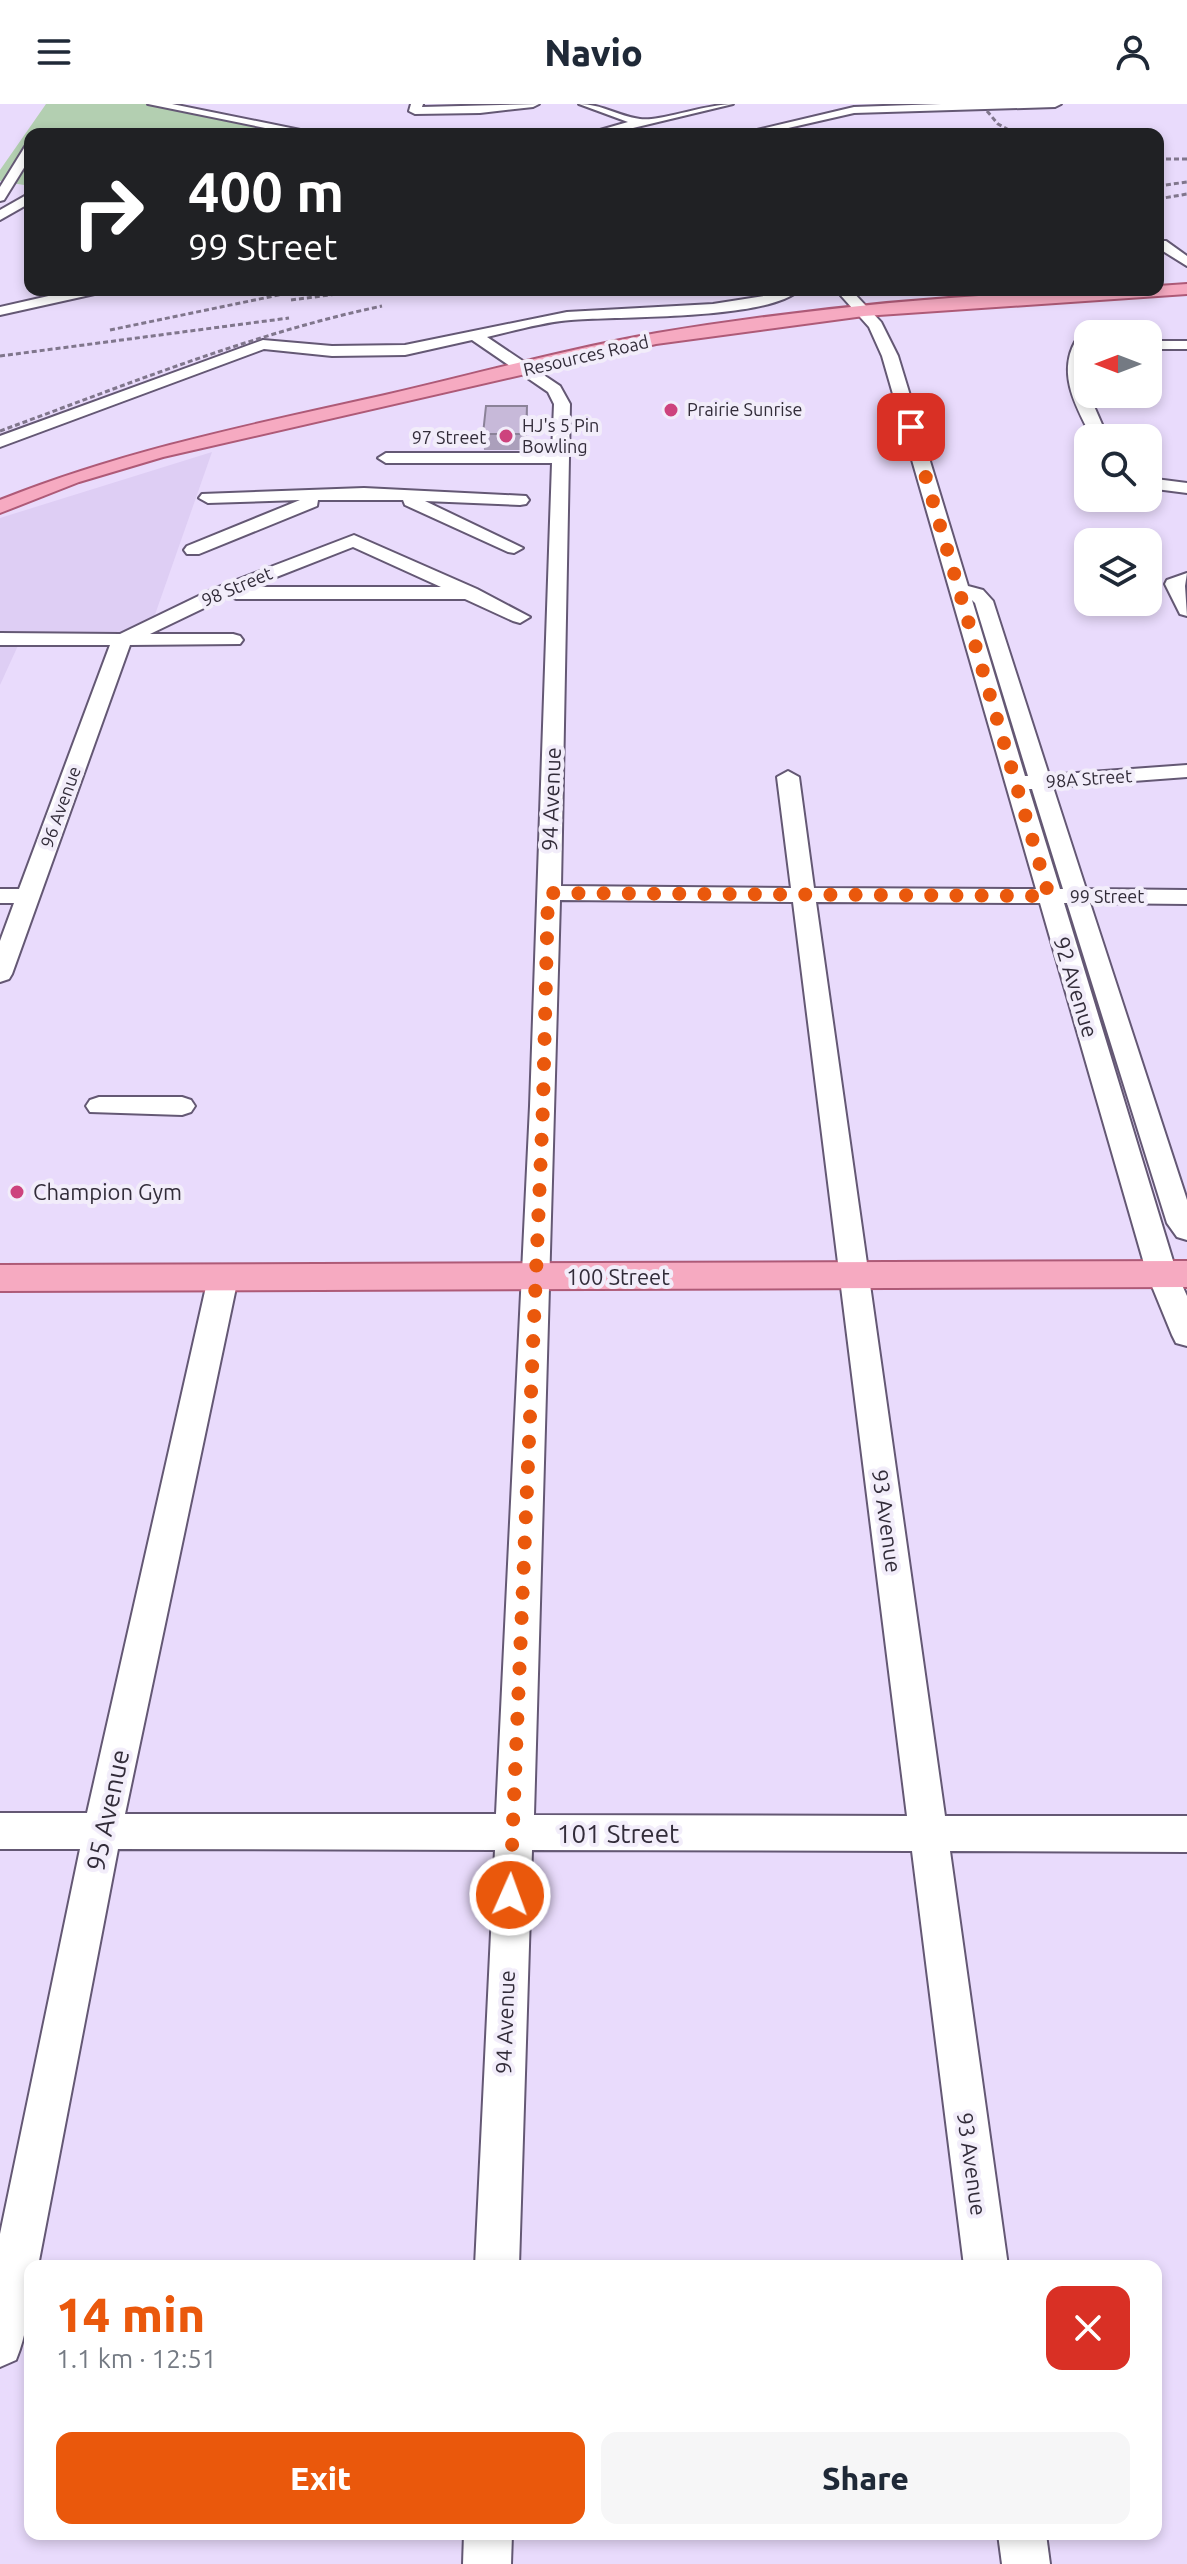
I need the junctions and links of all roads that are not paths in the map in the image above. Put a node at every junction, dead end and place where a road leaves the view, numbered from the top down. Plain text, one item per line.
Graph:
1 (154, 104) edge
2 (533, 104) edge
3 (585, 104) edge
4 (727, 104) edge
5 (1055, 104) edge
6 (416, 107) edge
7 (853, 107) edge
8 (264, 110) dead end
9 (236, 120) junction
10 (641, 123) junction
11 (864, 123) dead end
12 (281, 128) edge
13 (619, 128) edge
14 (654, 128) edge
15 (770, 128) edge
16 (24, 157) edge
17 (24, 188) edge
18 (2, 189) edge
19 (24, 201) edge
20 (0, 216) edge
21 (1182, 242) dead end
22 (1164, 244) edge
23 (1164, 247) edge
24 (1187, 262) edge
25 (1187, 281) edge
26 (1164, 283) edge
27 (1187, 289) edge
28 (1164, 290) edge
29 (67, 296) edge
30 (780, 296) edge
31 (944, 296) edge
32 (993, 296) edge
33 (854, 301) edge
34 (0, 311) edge
35 (475, 336) junction
36 (1162, 345) edge
37 (1187, 345) edge
38 (517, 365) junction
39 (0, 442) edge
40 (386, 458) dead end
41 (560, 458) junction
42 (1162, 485) edge
43 (1187, 488) edge
44 (0, 494) edge
45 (328, 495) junction
46 (398, 496) junction
47 (208, 498) dead end
48 (520, 500) dead end
49 (0, 507) edge
50 (359, 516) junction
51 (514, 548) dead end
52 (193, 550) dead end
53 (1183, 580) edge
54 (959, 590) junction
55 (220, 593) junction
56 (470, 593) junction
57 (1187, 610) edge
58 (520, 617) dead end
59 (0, 639) edge
60 (122, 640) junction
61 (233, 640) dead end
62 (1187, 771) edge
63 (788, 777) dead end
64 (1042, 782) junction
65 (1017, 784) junction
66 (548, 893) junction
67 (806, 895) junction
68 (0, 896) edge
69 (29, 896) junction
70 (1049, 896) junction
71 (1078, 897) junction
72 (1187, 897) edge
73 (0, 974) edge
74 (99, 1106) dead end
75 (182, 1106) dead end
76 (1187, 1230) edge
77 (1174, 1274) edge
78 (854, 1276) junction
79 (535, 1277) junction
80 (0, 1278) edge
81 (223, 1278) junction
82 (1187, 1335) edge
83 (0, 1831) edge
84 (102, 1832) junction
85 (928, 1832) junction
86 (512, 1834) junction
87 (1187, 1834) edge
88 (497, 2260) edge
89 (985, 2260) edge
90 (0, 2344) edge
91 (488, 2540) edge
92 (1023, 2540) edge
93 (487, 2564) edge
94 (1026, 2564) edge

1 - 9 street
2 - 6 street
3 - 10 street
4 - 10 street
5 - 7 street
7 - 11 street
7 - 15 street
8 - 9 street
9 - 12 street
10 - 13 street
10 - 14 street
16 - 18 street
17 - 18 street
19 - 20 street
21 - 22 street
23 - 24 street
25 - 26 main road
27 - 28 main road, Resources Road
29 - 34 street
30 - 35 street
31 - 33 main road, Resources Road
32 - 33 main road, Resources Road
33 - 38 main road, Resources Road
33 - 54 street, 92 Avenue
35 - 38 street, 94 Avenue
35 - 39 street
36 - 37 street
38 - 41 street, 94 Avenue
38 - 44 main road, Resources Road
38 - 49 main road, Resources Road
40 - 41 street, 97 Street
41 - 66 street, 94 Avenue
42 - 43 street
45 - 47 street
45 - 50 street
45 - 52 street
46 - 48 street
46 - 50 street
46 - 51 street
50 - 55 street, 98 Street
50 - 56 street
53 - 57 street
54 - 64 street, 92 Avenue
54 - 65 street, 92 Avenue
55 - 56 street
55 - 60 street, 98 Street
56 - 58 street
59 - 60 street, 98 Street
60 - 61 street, 98 Street
60 - 69 street, 96 Avenue
62 - 64 street, 98A Street
63 - 67 street, 93 Avenue
64 - 65 street, 98A Street
64 - 71 street, 92 Avenue
65 - 70 street, 92 Avenue
66 - 67 street, 99 Street
66 - 79 street, 94 Avenue
67 - 70 street, 99 Street
67 - 78 street, 93 Avenue
68 - 69 street
69 - 73 street, 96 Avenue
70 - 71 street, 99 Street
70 - 77 street, 92 Avenue
71 - 72 street, 99 Street
71 - 76 street, 92 Avenue
74 - 75 street
77 - 78 main road, 100 Street
77 - 82 street, 92 Avenue
78 - 79 main road, 100 Street
78 - 85 street, 93 Avenue
79 - 81 main road, 100 Street
79 - 86 street, 94 Avenue
80 - 81 main road, 100 Street
81 - 84 street, 95 Avenue
83 - 84 street, 101 Street
84 - 86 street, 101 Street
84 - 90 street, 95 Avenue
85 - 86 street, 101 Street
85 - 87 street, 101 Street
85 - 89 street, 93 Avenue
86 - 88 street, 94 Avenue
91 - 93 street
92 - 94 street

